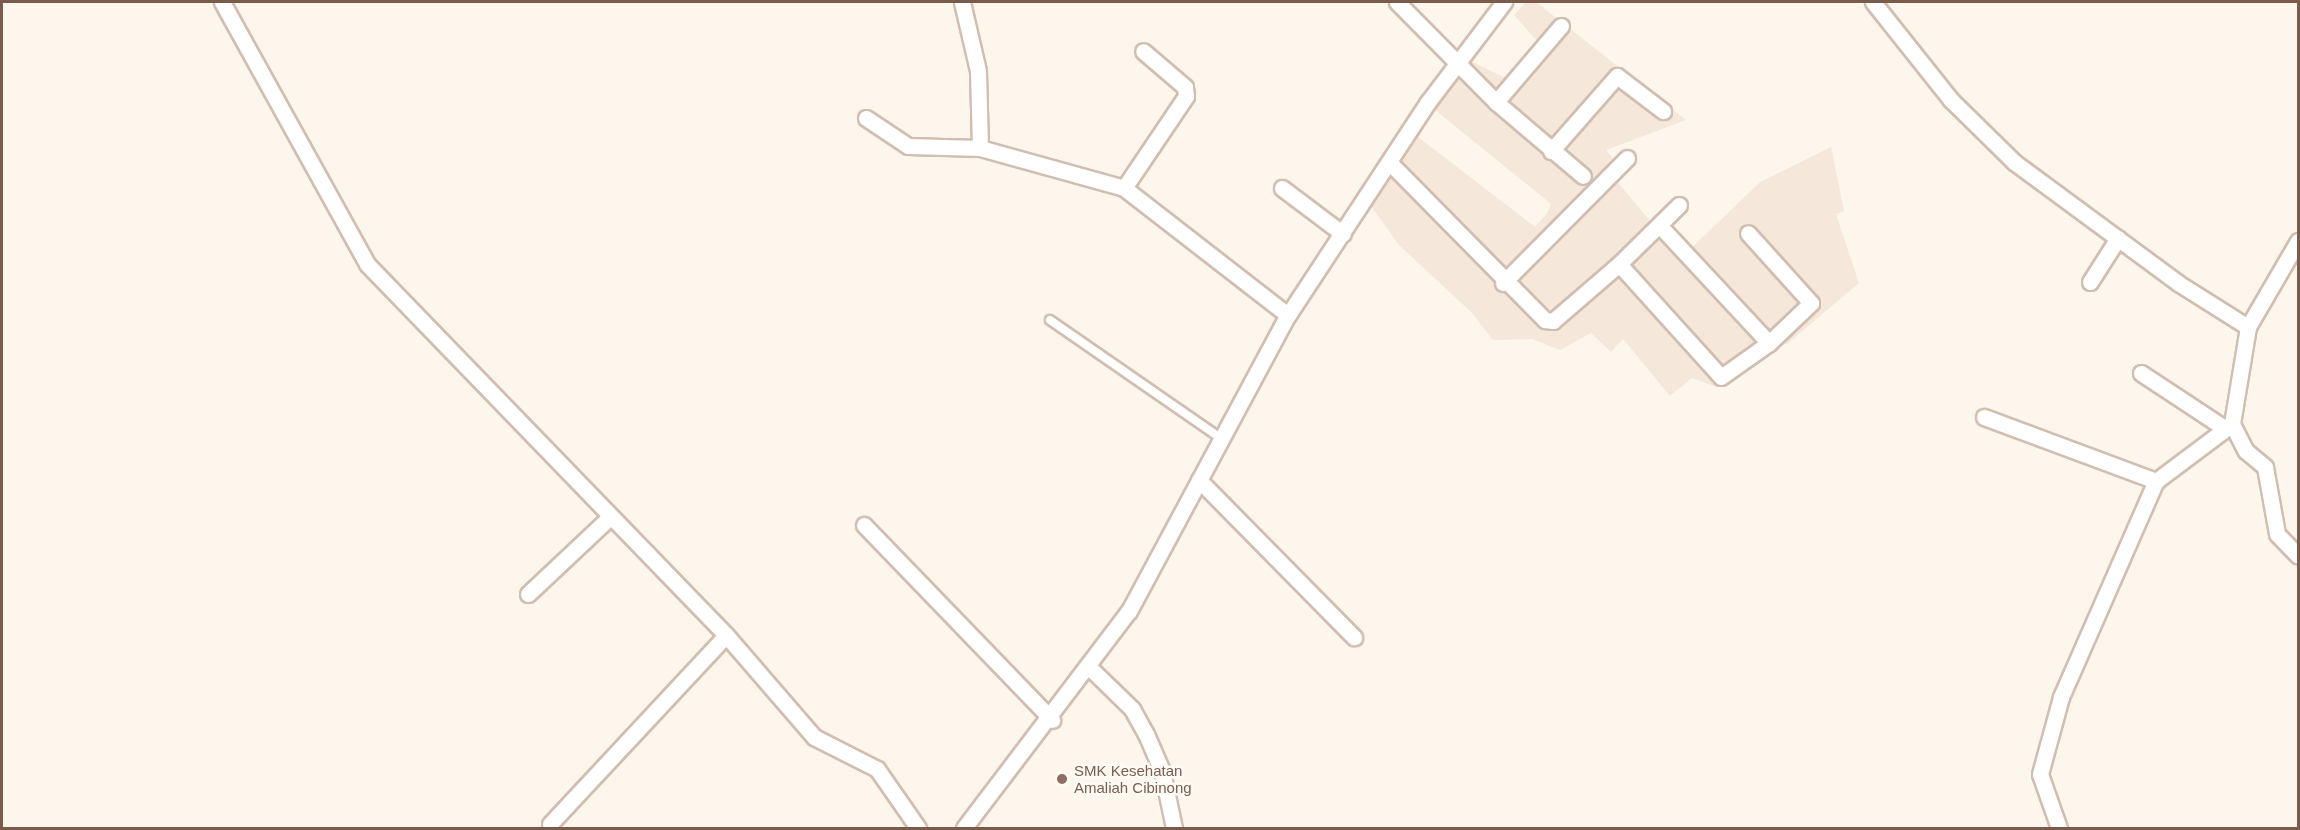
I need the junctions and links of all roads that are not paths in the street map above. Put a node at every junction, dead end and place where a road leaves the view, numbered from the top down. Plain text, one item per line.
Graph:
1 (222, 2) edge
2 (962, 2) edge
3 (1396, 2) edge
4 (1504, 2) edge
5 (1878, 3) edge
6 (1561, 26) dead end
7 (1143, 51) dead end
8 (1459, 61) junction
9 (1496, 102) junction
10 (1663, 111) dead end
11 (866, 118) dead end
12 (980, 148) junction
13 (1551, 151) junction
14 (1627, 158) dead end
15 (1390, 163) junction
16 (1583, 176) dead end
17 (1124, 188) junction
18 (1282, 188) dead end
19 (1679, 204) dead end
20 (1660, 226) junction
21 (1748, 233) dead end
22 (1343, 234) junction
23 (2118, 238) junction
24 (2298, 241) edge
25 (1619, 264) junction
26 (2090, 282) dead end
27 (1503, 283) junction
28 (1288, 315) junction
29 (1050, 320) dead end
30 (2248, 327) junction
31 (1769, 343) junction
32 (2141, 373) dead end
33 (1984, 417) dead end
34 (2228, 425) junction
35 (1219, 437) junction
36 (1199, 480) junction
37 (2156, 482) junction
38 (609, 517) junction
39 (864, 525) dead end
40 (2298, 556) edge
41 (528, 594) dead end
42 (726, 635) junction
43 (1354, 637) dead end
44 (1090, 668) junction
45 (1052, 720) junction
46 (550, 824) dead end
47 (918, 828) edge
48 (964, 828) edge
49 (1174, 828) edge
50 (2059, 828) edge

1 - 38 street
2 - 12 street
3 - 8 street
4 - 8 street
5 - 23 street
6 - 9 street
7 - 17 street
8 - 9 street
8 - 15 street
9 - 13 street
10 - 13 street
11 - 12 street
12 - 17 street
13 - 16 street
14 - 27 street
15 - 22 street
15 - 27 street
17 - 28 street
18 - 22 street
19 - 20 street
20 - 25 street
20 - 31 street
21 - 31 street
22 - 28 street
23 - 26 street
23 - 30 street
24 - 30 street
25 - 27 street
25 - 31 street
28 - 35 street
29 - 35 lane
30 - 34 street
32 - 34 street
33 - 37 street
34 - 37 street
34 - 40 street
35 - 36 street
36 - 43 street
36 - 44 street
37 - 50 street
38 - 41 street
38 - 42 street
39 - 45 street
42 - 46 street
42 - 47 street
44 - 45 street
44 - 49 street
45 - 48 street

